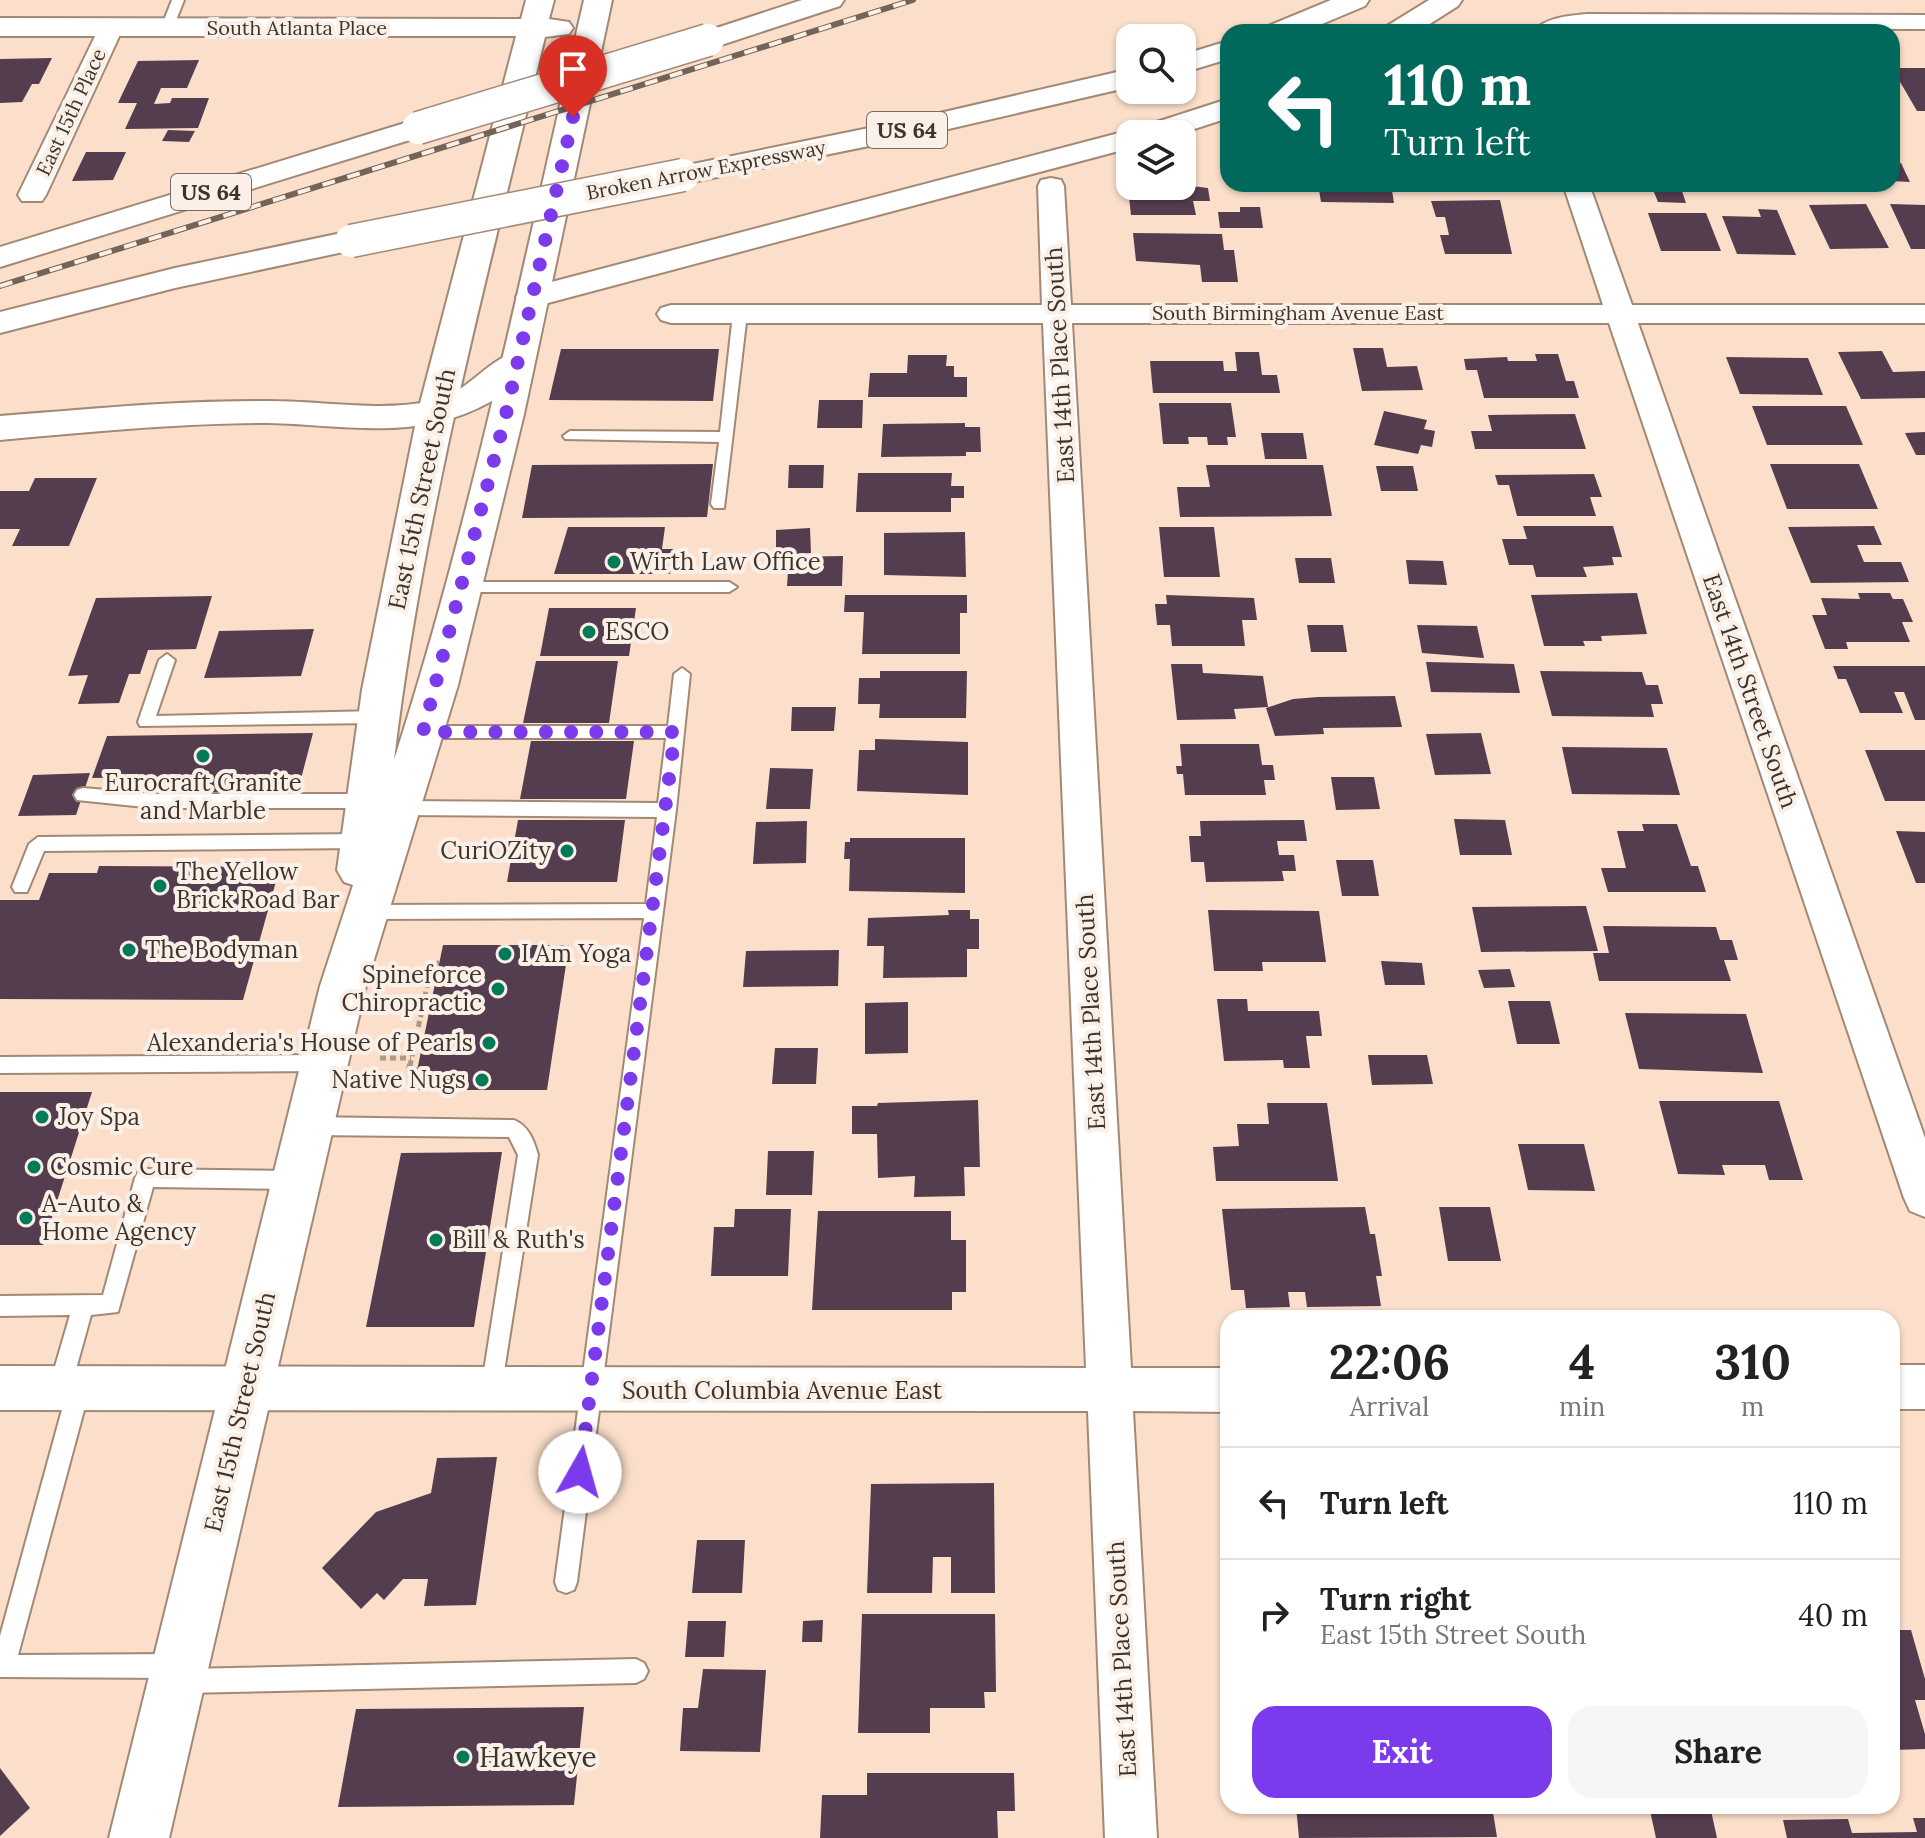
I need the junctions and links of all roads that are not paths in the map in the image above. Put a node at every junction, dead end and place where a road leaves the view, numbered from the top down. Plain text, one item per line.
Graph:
1 (178, 0) edge
2 (830, 0) edge
3 (1355, 0) edge
4 (1448, 0) edge
5 (535, 14) edge
6 (596, 14) edge
7 (1925, 22) edge
8 (1297, 24) edge
9 (1410, 24) edge
10 (1563, 24) edge
11 (0, 27) edge
12 (111, 28) junction
13 (167, 28) junction
14 (1220, 52) edge
15 (1196, 60) edge
16 (1116, 81) edge
17 (1220, 111) edge
18 (1192, 120) edge
19 (1116, 143) edge
20 (1051, 186) dead end
21 (1579, 192) edge
22 (32, 195) dead end
23 (2, 256) edge
24 (533, 297) junction
25 (1057, 313) junction
26 (671, 314) dead end
27 (740, 314) junction
28 (1620, 314) junction
29 (1925, 314) edge
30 (0, 323) edge
31 (517, 363) junction
32 (436, 411) junction
33 (0, 428) edge
34 (570, 436) dead end
35 (726, 437) junction
36 (719, 504) dead end
37 (461, 587) junction
38 (729, 587) dead end
39 (167, 660) dead end
40 (682, 674) dead end
41 (378, 717) junction
42 (423, 732) junction
43 (675, 732) junction
44 (83, 795) dead end
45 (667, 810) junction
46 (376, 817) junction
47 (21, 887) dead end
48 (654, 911) junction
49 (367, 912) junction
50 (343, 986) junction
51 (325, 1063) junction
52 (0, 1065) edge
53 (309, 1126) junction
54 (296, 1180) junction
55 (1925, 1198) edge
56 (83, 1305) junction
57 (0, 1306) edge
58 (1900, 1387) edge
59 (1925, 1387) edge
60 (0, 1388) edge
61 (69, 1388) junction
62 (246, 1388) junction
63 (492, 1390) junction
64 (1220, 1390) edge
65 (589, 1391) junction
66 (1109, 1391) junction
67 (566, 1582) dead end
68 (636, 1671) dead end
69 (178, 1673) junction
70 (139, 1838) edge
71 (1131, 1838) edge

1 - 13 lane
2 - 23 main road, US 64, bridge
3 - 8 main road
4 - 9 main road
5 - 6 main road, South Atlanta Place
5 - 13 main road, South Atlanta Place
5 - 32 main road, East 15th Street South
6 - 24 main road, East 15th Street South
7 - 10 street
11 - 12 main road, South Atlanta Place
12 - 13 main road, South Atlanta Place
12 - 22 street, East 15th Place
14 - 15 main road
16 - 30 main road, Broken Arrow Expressway / US 64, bridge
17 - 18 main road
19 - 24 main road
20 - 25 street, East 14th Place South
21 - 28 street, East 14th Street South
24 - 31 main road, East 15th Street South
25 - 27 street, South Birmingham Avenue East
25 - 28 street, South Birmingham Avenue East
25 - 66 street, East 14th Place South
26 - 27 street, South Birmingham Avenue East
27 - 35 lane
28 - 29 street, South Birmingham Avenue East
28 - 55 street, East 14th Street South
31 - 32 main road
31 - 37 main road, East 15th Street South
32 - 33 main road
32 - 41 main road, East 15th Street South
34 - 35 lane
35 - 36 lane
37 - 38 lane
37 - 42 main road, East 15th Street South
39 - 41 lane
40 - 43 lane
41 - 46 main road, East 15th Street South
42 - 43 lane
42 - 46 main road, East 15th Street South
43 - 45 lane
44 - 46 lane
45 - 46 lane
45 - 48 lane
46 - 47 lane
46 - 49 main road, East 15th Street South
46 - 50 main road, East 15th Street South
48 - 49 lane
48 - 65 lane
49 - 50 main road, East 15th Street South
50 - 51 main road, East 15th Street South
51 - 52 lane
51 - 53 main road, East 15th Street South
53 - 54 main road, East 15th Street South
53 - 63 lane
54 - 56 lane
54 - 62 main road, East 15th Street South
56 - 57 lane
56 - 61 lane
58 - 59 street
60 - 61 street, South Columbia Avenue East
61 - 62 street, South Columbia Avenue East
61 - 69 lane
62 - 63 street, South Columbia Avenue East
62 - 69 main road, East 15th Street South
63 - 65 street, South Columbia Avenue East
64 - 66 street, South Columbia Avenue East
65 - 66 street, South Columbia Avenue East
65 - 67 lane
66 - 71 street, East 14th Place South
68 - 69 lane
69 - 70 main road, East 15th Street South

